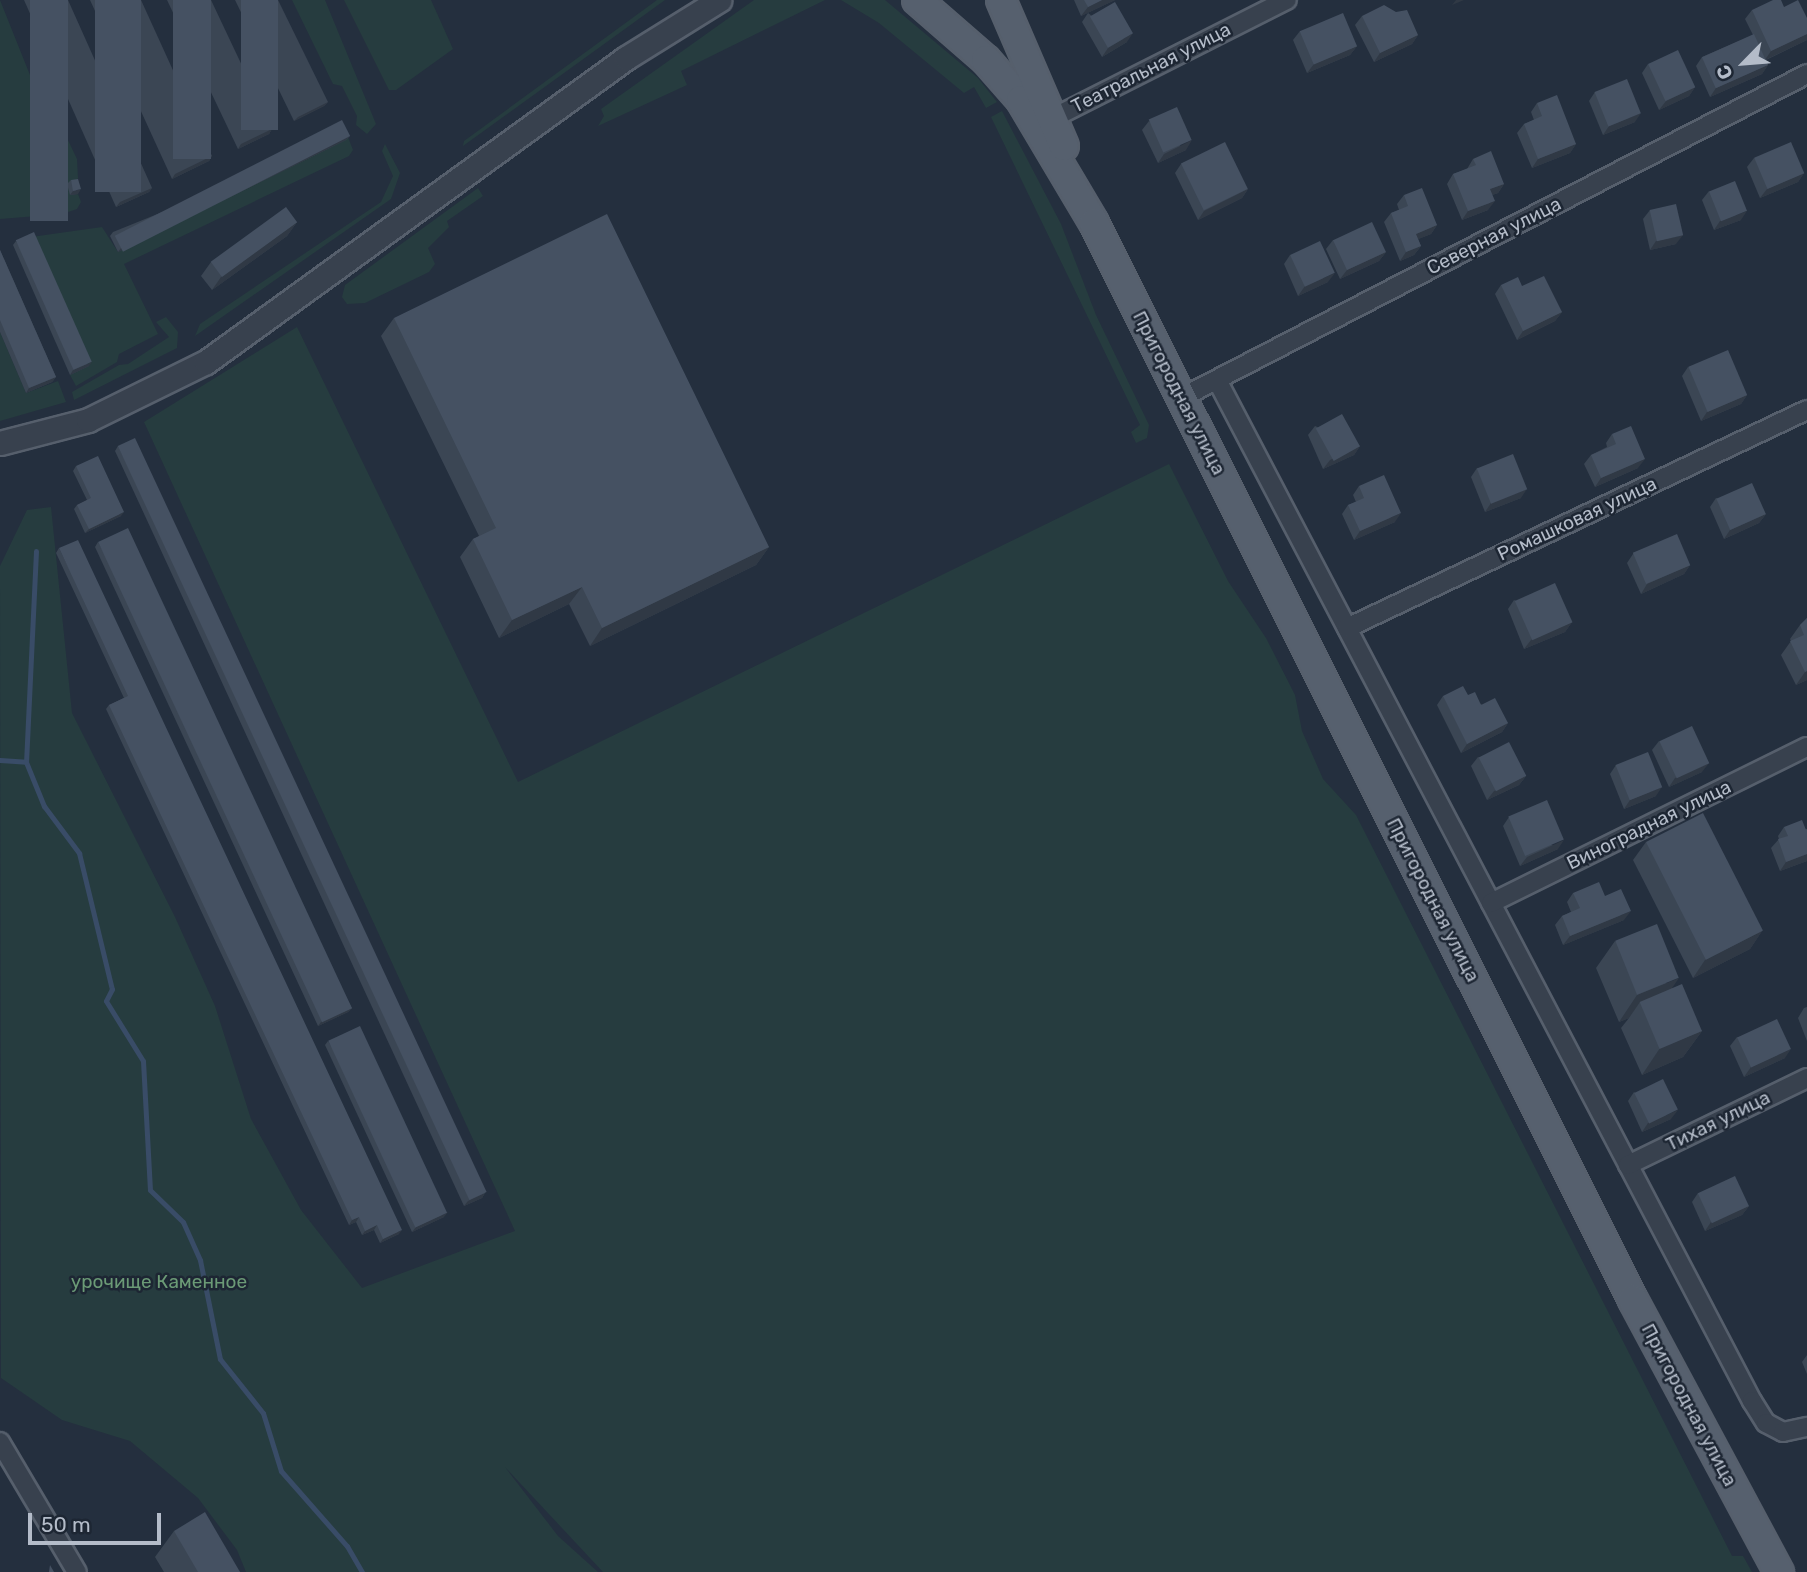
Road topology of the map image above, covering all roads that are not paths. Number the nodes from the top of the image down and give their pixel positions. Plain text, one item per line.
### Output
1 (691, 0) edge
2 (719, 0) edge
3 (917, 0) edge
4 (1001, 0) edge
5 (1287, 0) edge
6 (626, 58) junction
7 (1807, 74) edge
8 (1053, 118) junction
9 (1094, 223) junction
10 (1217, 380) junction
11 (1181, 398) junction
12 (1807, 410) edge
13 (0, 443) edge
14 (1347, 628) junction
15 (1807, 747) edge
16 (1491, 903) junction
17 (1807, 1078) edge
18 (1628, 1165) junction
19 (1807, 1427) edge
20 (0, 1442) edge
21 (77, 1572) edge
22 (1779, 1572) edge

1 - 6 street
2 - 6 street
3 - 9 main road, Пригородная улица
4 - 8 main road, Пригородная улица
5 - 8 street, Театральная улица
6 - 13 street
7 - 10 street, Северная улица
8 - 9 main road, Пригородная улица
9 - 11 main road, Пригородная улица
10 - 11 street, Северная улица
10 - 14 street, Пригородная улица
11 - 22 main road, Пригородная улица
12 - 14 street, Ромашковая улица
14 - 16 street, Пригородная улица
15 - 16 street, Виноградная улица
16 - 18 street, Пригородная улица
17 - 18 street, Тихая улица
18 - 19 street, Пригородная улица
20 - 21 street

